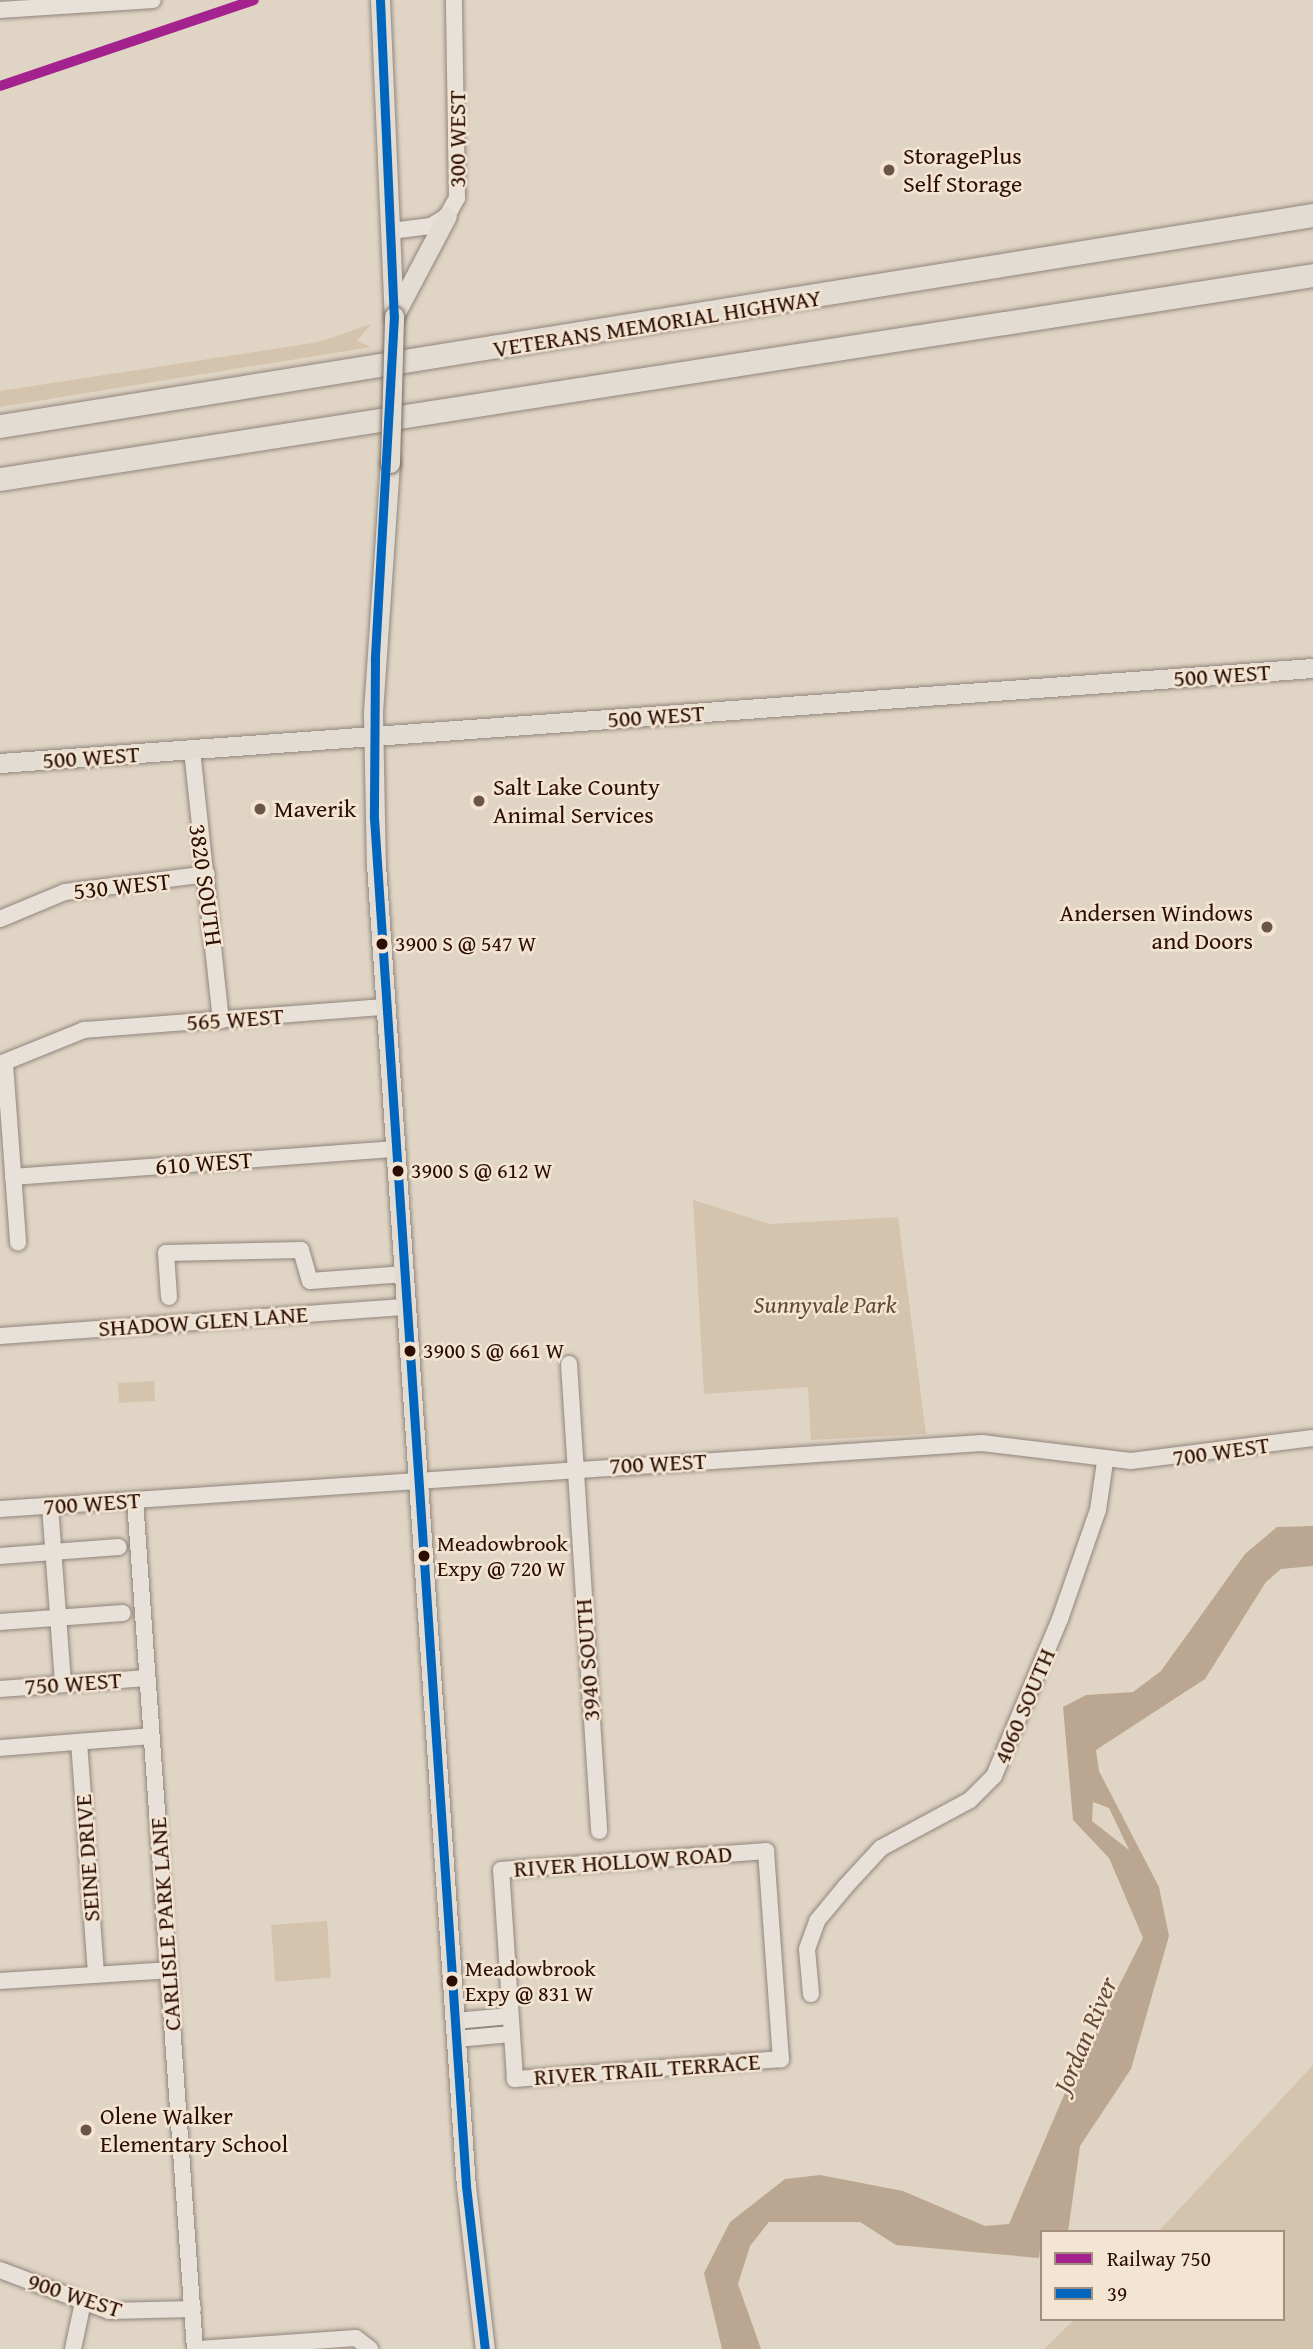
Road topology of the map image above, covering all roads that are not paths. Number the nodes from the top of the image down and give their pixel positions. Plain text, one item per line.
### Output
1 (153, 0) edge
2 (380, 0) edge
3 (454, 0) edge
4 (0, 10) edge
5 (1313, 215) edge
6 (447, 216) junction
7 (391, 231) junction
8 (1313, 275) edge
9 (394, 316) junction
10 (0, 426) edge
11 (0, 479) edge
12 (1313, 668) edge
13 (373, 739) junction
14 (192, 750) junction
15 (0, 764) edge
16 (207, 874) junction
17 (0, 919) edge
18 (386, 1007) junction
19 (221, 1020) junction
20 (2, 1064) edge
21 (396, 1149) junction
22 (13, 1177) junction
23 (18, 1243) dead end
24 (405, 1274) junction
25 (169, 1297) dead end
26 (407, 1307) junction
27 (0, 1336) edge
28 (569, 1364) dead end
29 (1313, 1437) edge
30 (1105, 1462) junction
31 (572, 1468) junction
32 (418, 1479) junction
33 (135, 1500) junction
34 (50, 1506) junction
35 (0, 1509) edge
36 (118, 1547) dead end
37 (54, 1552) junction
38 (0, 1556) edge
39 (124, 1613) dead end
40 (59, 1618) junction
41 (0, 1622) edge
42 (147, 1678) junction
43 (63, 1684) junction
44 (0, 1689) edge
45 (151, 1736) junction
46 (79, 1742) junction
47 (0, 1748) edge
48 (599, 1831) dead end
49 (766, 1851) joint
50 (168, 1970) junction
51 (96, 1975) junction
52 (0, 1981) edge
53 (811, 1994) dead end
54 (510, 2016) junction
55 (455, 2030) junction
56 (511, 2034) junction
57 (515, 2079) joint
58 (0, 2270) edge
59 (83, 2302) junction
60 (193, 2309) junction
61 (74, 2349) edge
62 (197, 2349) edge
63 (370, 2349) edge
64 (485, 2349) edge

1 - 4 street
2 - 7 main road
3 - 6 street, 300 WEST
5 - 10 highway, VETERANS MEMORIAL HIGHWAY
6 - 7 street, 300 WEST
6 - 9 main road
7 - 9 main road
8 - 11 highway
9 - 13 main road, bridge
12 - 13 main road, 500 WEST
13 - 14 main road, 500 WEST
13 - 18 main road
14 - 15 main road, 500 WEST
14 - 16 street, 3820 SOUTH
16 - 17 street, 530 WEST
16 - 19 street, 3820 SOUTH
18 - 19 street, 565 WEST
18 - 21 main road
19 - 20 street, 565 WEST
20 - 22 street
21 - 22 street, 610 WEST
21 - 24 main road
22 - 23 street
24 - 25 street
24 - 26 main road
26 - 27 street, SHADOW GLEN LANE
26 - 32 main road
28 - 31 street, 3940 SOUTH
29 - 30 street, 700 WEST
30 - 31 street, 700 WEST
30 - 53 street, 4060 SOUTH
31 - 32 street, 700 WEST
31 - 48 street, 3940 SOUTH
32 - 33 street, 700 WEST
32 - 55 main road
33 - 34 street, 700 WEST
33 - 42 street, CARLISLE PARK LANE
34 - 35 street, 700 WEST
34 - 37 street
36 - 37 street
37 - 38 street
37 - 40 street
39 - 40 street
40 - 41 street
40 - 43 street
42 - 43 street, 750 WEST
42 - 45 street, CARLISLE PARK LANE
43 - 44 street, 750 WEST
45 - 46 street
45 - 50 street, CARLISLE PARK LANE
46 - 47 street
46 - 51 street, SEINE DRIVE
49 - 54 street, RIVER HOLLOW ROAD
49 - 57 street, RIVER TRAIL TERRACE
50 - 51 street
50 - 60 street, CARLISLE PARK LANE
51 - 52 street
54 - 55 street
54 - 56 street, RIVER HOLLOW ROAD
55 - 56 street
55 - 64 main road
56 - 57 street, RIVER HOLLOW ROAD
58 - 59 street, 900 WEST
59 - 60 street, 900 WEST
59 - 61 street
60 - 62 street, CARLISLE PARK LANE
62 - 63 street

